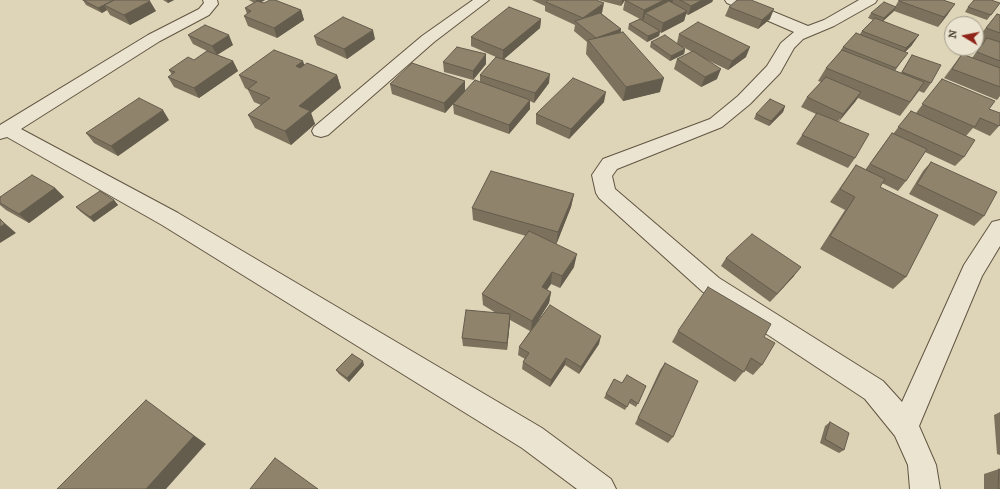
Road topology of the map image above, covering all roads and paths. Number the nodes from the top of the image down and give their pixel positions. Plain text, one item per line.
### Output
1 (210, 0) edge
2 (482, 0) edge
3 (732, 0) edge
4 (870, 0) edge
5 (808, 32) junction
6 (4, 131) edge
7 (321, 132) dead end
8 (1000, 228) edge
9 (906, 426) junction
10 (601, 489) edge
11 (925, 489) edge

1 - 6 street
2 - 7 street
3 - 5 street
4 - 5 street
5 - 9 street
6 - 10 street
8 - 9 street
9 - 11 street

